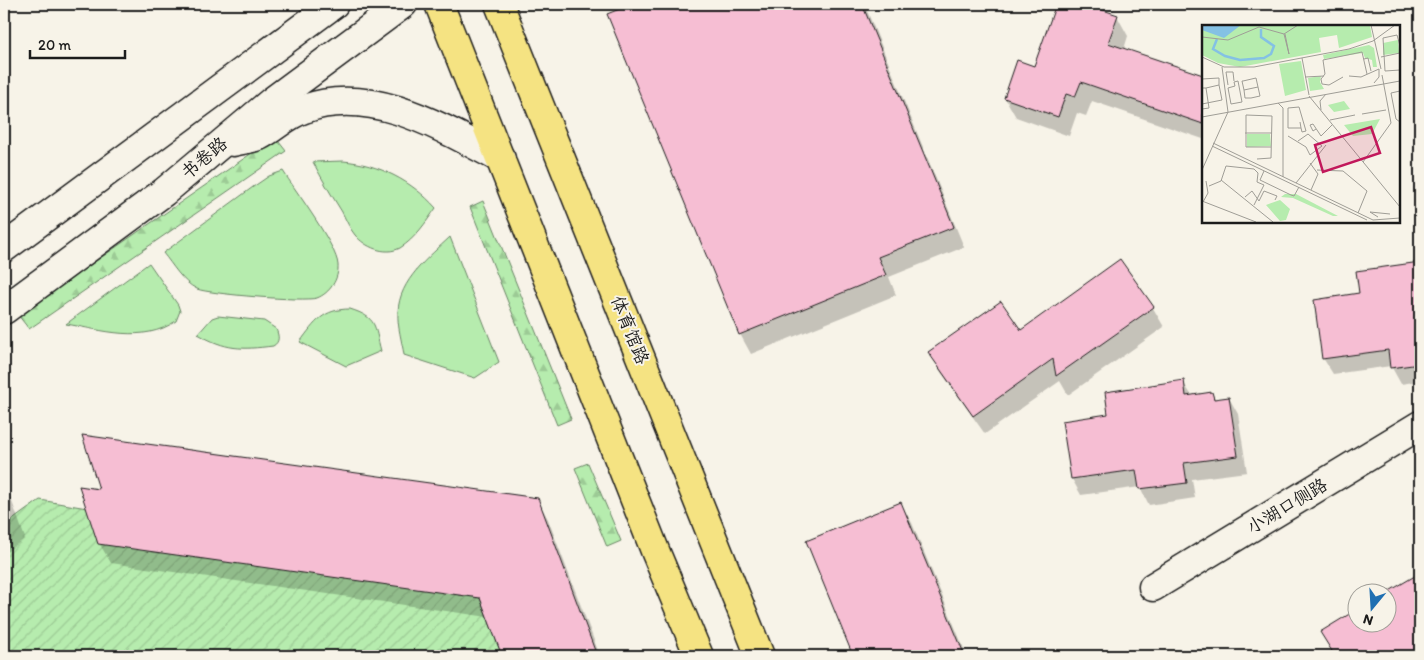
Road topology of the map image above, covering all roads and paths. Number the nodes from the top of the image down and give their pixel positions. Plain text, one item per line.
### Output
1 (334, 4) edge
2 (403, 4) edge
3 (439, 4) edge
4 (499, 4) edge
5 (219, 145) junction
6 (500, 159) junction
7 (4, 248) edge
8 (4, 310) edge
9 (1420, 425) edge
10 (1153, 586) dead end
11 (699, 656) edge
12 (760, 656) edge

1 - 7 street
2 - 5 street, 书卷路
3 - 6 main road
4 - 12 main road, 体育馆路
5 - 6 street
5 - 8 street, 书卷路
6 - 11 main road
9 - 10 street, 小湖口侧路

